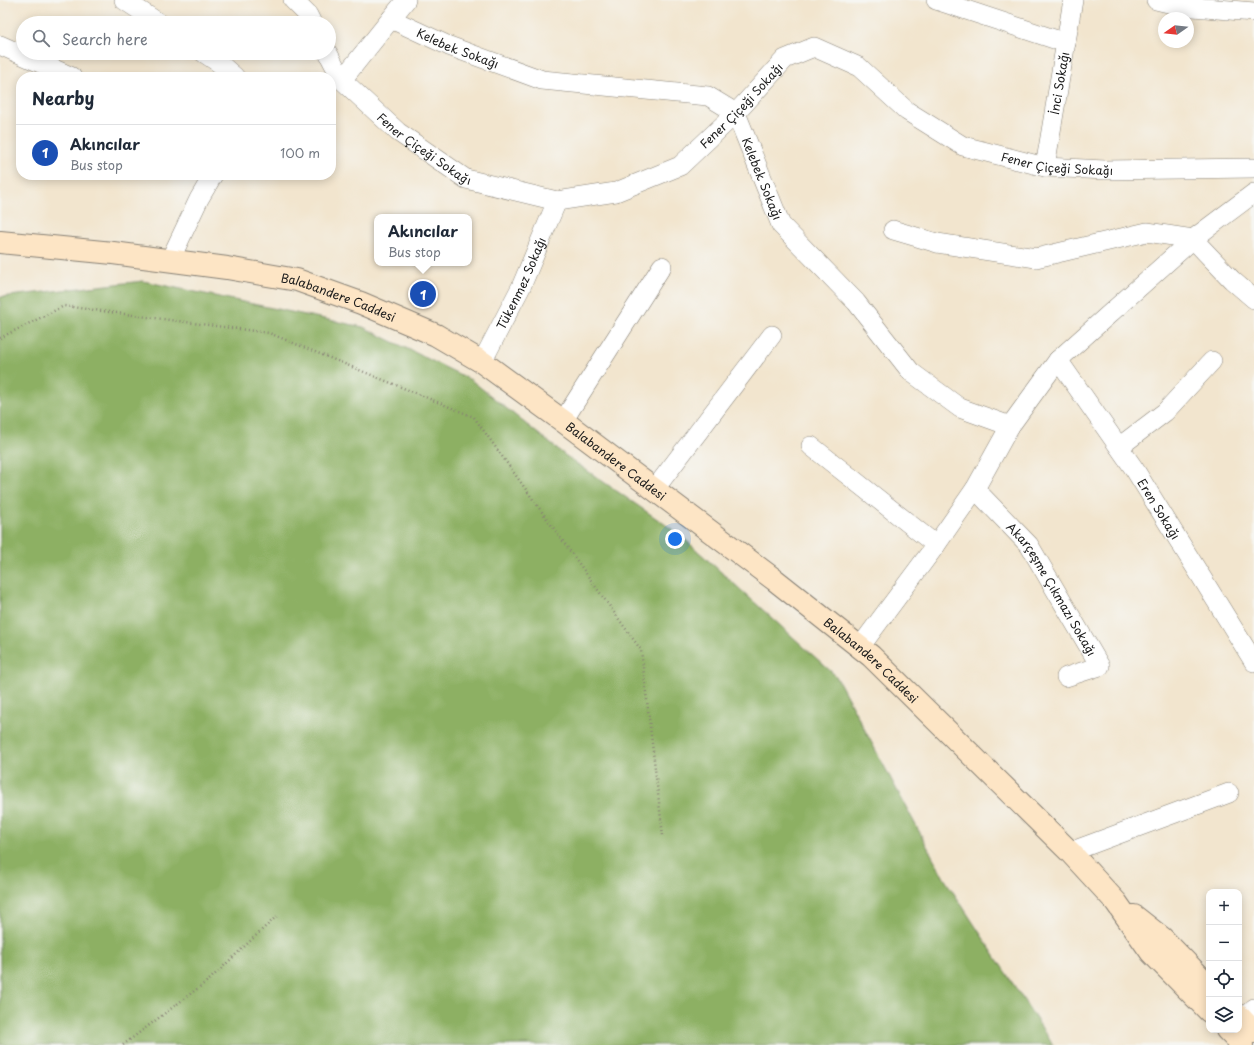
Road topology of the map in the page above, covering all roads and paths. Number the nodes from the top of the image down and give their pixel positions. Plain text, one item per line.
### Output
1 (124, 0) edge
2 (293, 0) edge
3 (406, 0) edge
4 (936, 0) edge
5 (1073, 0) edge
6 (1156, 0) edge
7 (1254, 12) edge
8 (148, 16) edge
9 (308, 16) edge
10 (391, 19) junction
11 (1066, 43) junction
12 (0, 45) edge
13 (16, 52) edge
14 (34, 60) edge
15 (214, 60) edge
16 (332, 60) edge
17 (61, 72) edge
18 (229, 72) edge
19 (342, 80) junction
20 (736, 113) junction
21 (1045, 166) junction
22 (1254, 168) edge
23 (210, 180) edge
24 (1254, 194) edge
25 (557, 202) junction
26 (893, 230) dead end
27 (1194, 239) junction
28 (0, 242) edge
29 (170, 260) junction
30 (662, 266) dead end
31 (1254, 299) edge
32 (772, 336) dead end
33 (0, 338) edge
34 (1058, 360) junction
35 (1212, 361) dead end
36 (482, 362) junction
37 (563, 421) junction
38 (1010, 426) junction
39 (811, 446) dead end
40 (1119, 447) junction
41 (975, 489) junction
42 (654, 490) junction
43 (936, 545) junction
44 (860, 647) junction
45 (1254, 662) edge
46 (1066, 677) dead end
47 (1229, 794) dead end
48 (663, 836) dead end
49 (1070, 852) junction
50 (1116, 902) junction
51 (279, 914) dead end
52 (1206, 983) edge
53 (1206, 1009) edge
54 (1243, 1021) edge
55 (123, 1045) edge
56 (1242, 1045) edge

1 - 8 street
2 - 9 street
3 - 10 street
4 - 11 street
5 - 11 street, İnci Sokağı
6 - 7 street
10 - 19 street
10 - 20 street, Kelebek Sokağı
11 - 21 street, İnci Sokağı
12 - 13 street
14 - 17 street
15 - 18 street
16 - 19 street, Fener Çiçeği Sokağı
19 - 25 street, Fener Çiçeği Sokağı
20 - 21 street, Fener Çiçeği Sokağı
20 - 25 street, Fener Çiçeği Sokağı
20 - 38 street, Kelebek Sokağı
21 - 22 street, Fener Çiçeği Sokağı
23 - 29 street
24 - 27 street
25 - 36 street, Tükenmez Sokağı
26 - 27 street
27 - 31 street
27 - 34 street
28 - 29 main road, Balabandere Caddesi
29 - 36 main road, Balabandere Caddesi
30 - 37 street
32 - 42 street
33 - 48 path
34 - 38 street
34 - 40 street, Eren Sokağı
35 - 40 street
36 - 37 main road, Balabandere Caddesi
37 - 42 main road, Balabandere Caddesi
38 - 41 street
39 - 43 street
40 - 45 street, Eren Sokağı
41 - 43 street
41 - 46 street, Akarçeşme Çıkmazı Sokağı
42 - 44 main road, Balabandere Caddesi
43 - 44 street
44 - 49 main road, Balabandere Caddesi
47 - 49 street
49 - 50 main road, Balabandere Caddesi
50 - 52 main road
50 - 53 main road
51 - 55 path
54 - 56 main road

